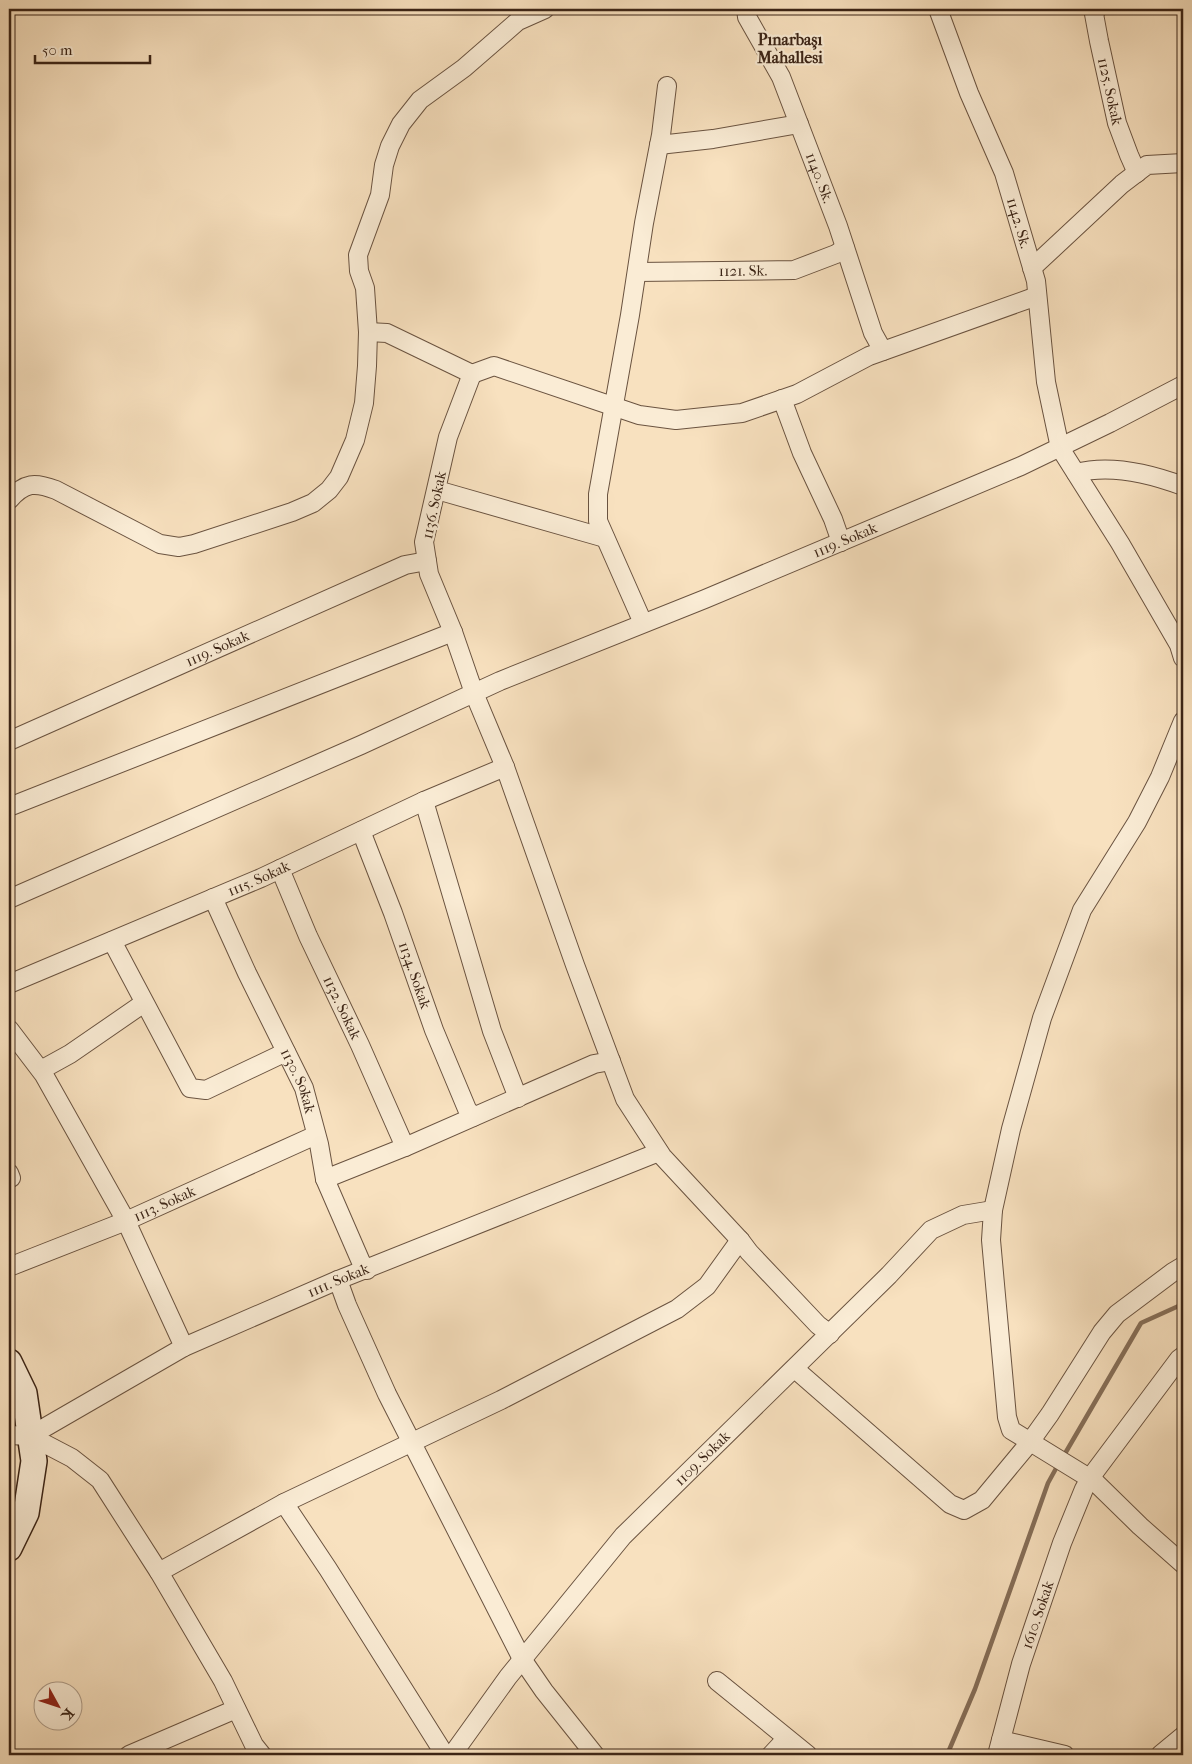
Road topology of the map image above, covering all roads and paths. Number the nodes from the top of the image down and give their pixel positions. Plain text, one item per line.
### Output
1 (545, 9) edge
2 (746, 9) edge
3 (938, 9) edge
4 (1096, 9) edge
5 (667, 86) dead end
6 (799, 124) junction
7 (659, 145) junction
8 (1183, 164) edge
9 (1137, 172) junction
10 (845, 248) junction
11 (1032, 268) junction
12 (637, 272) junction
13 (1037, 296) junction
14 (368, 332) junction
15 (883, 351) junction
16 (472, 374) junction
17 (1183, 385) edge
18 (782, 399) junction
19 (614, 407) junction
20 (1060, 448) junction
21 (1076, 472) junction
22 (1183, 486) edge
23 (437, 490) junction
24 (9, 500) edge
25 (605, 538) junction
26 (841, 542) junction
27 (427, 561) junction
28 (644, 623) junction
29 (454, 632) junction
30 (1183, 658) edge
31 (474, 693) junction
32 (1183, 722) edge
33 (9, 740) edge
34 (505, 767) junction
35 (424, 801) junction
36 (9, 807) edge
37 (361, 831) junction
38 (280, 869) junction
39 (213, 898) junction
40 (9, 899) edge
41 (112, 942) junction
42 (9, 984) edge
43 (144, 1004) junction
44 (9, 1029) edge
45 (286, 1052) junction
46 (611, 1061) junction
47 (41, 1070) junction
48 (518, 1098) junction
49 (473, 1117) junction
50 (316, 1135) junction
51 (405, 1147) junction
52 (660, 1152) junction
53 (325, 1179) junction
54 (993, 1210) junction
55 (126, 1221) junction
56 (740, 1240) junction
57 (1183, 1266) edge
58 (9, 1267) edge
59 (367, 1270) junction
60 (338, 1280) junction
61 (830, 1334) junction
62 (184, 1347) junction
63 (1183, 1356) edge
64 (9, 1362) edge
65 (794, 1369) junction
66 (20, 1436) edge
67 (412, 1441) junction
68 (1033, 1444) junction
69 (1087, 1477) junction
70 (284, 1503) junction
71 (9, 1548) edge
72 (1183, 1564) edge
73 (158, 1572) junction
74 (522, 1659) junction
75 (716, 1681) dead end
76 (236, 1709) junction
77 (1183, 1736) edge
78 (786, 1739) junction
79 (999, 1748) edge
80 (129, 1755) edge
81 (262, 1755) edge
82 (445, 1755) edge
83 (452, 1755) edge
84 (594, 1755) edge
85 (771, 1755) edge
86 (808, 1755) edge
87 (1066, 1755) edge
88 (1160, 1755) edge

1 - 14 street
2 - 6 street, 1140. Sk.
3 - 11 street, 1142. Sk.
4 - 9 street, 1125. Sokak
5 - 7 street
6 - 7 street
6 - 10 street, 1140. Sk.
7 - 12 street
8 - 9 street
9 - 11 street
10 - 12 street, 1121. Sk.
10 - 15 street, 1140. Sk.
11 - 13 street, 1142. Sk.
12 - 19 street
13 - 15 street
13 - 20 street, 1142. Sk.
14 - 16 street
14 - 24 street
15 - 18 street
16 - 19 street
16 - 23 street, 1136. Sokak
17 - 20 street, 1119. Sokak
18 - 19 street
18 - 26 street
19 - 25 street
20 - 21 street
20 - 26 street, 1119. Sokak
21 - 22 street
21 - 30 street
23 - 25 street
23 - 27 street, 1136. Sokak
25 - 28 street
26 - 28 street, 1119. Sokak
27 - 29 street, 1136. Sokak
27 - 33 street, 1119. Sokak
28 - 31 street, 1119. Sokak
29 - 31 street, 1136. Sokak
29 - 36 street
31 - 34 street, 1136. Sokak
31 - 40 street, 1119. Sokak
32 - 54 street
34 - 35 street, 1115. Sokak
34 - 46 street, 1136. Sokak
35 - 37 street, 1115. Sokak
35 - 48 street
37 - 38 street, 1115. Sokak
37 - 49 street, 1134. Sokak
38 - 39 street, 1115. Sokak
38 - 51 street, 1132. Sokak
39 - 41 street, 1115. Sokak
39 - 45 street, 1130. Sokak
41 - 42 street, 1115. Sokak
41 - 43 street
43 - 45 street
43 - 47 street
44 - 47 street
45 - 50 street, 1130. Sokak
46 - 48 street
46 - 52 street, 1136. Sokak
47 - 55 street
48 - 49 street
49 - 51 street
50 - 53 street, 1130. Sokak
50 - 55 street, 1113. Sokak
51 - 53 street
52 - 56 street, 1136. Sokak
52 - 59 street, 1111. Sokak
53 - 59 street, 1130. Sokak
54 - 61 street, 1109. Sokak
54 - 68 street
55 - 58 street, 1113. Sokak
55 - 62 street
56 - 61 street, 1136. Sokak
56 - 67 street
57 - 68 street
59 - 60 street, 1111. Sokak
60 - 62 street, 1111. Sokak
60 - 67 street
61 - 65 street, 1109. Sokak
62 - 66 street, 1111. Sokak
63 - 69 street, 1610. Sokak
64 - 66 street
65 - 68 street
65 - 74 street, 1109. Sokak
66 - 71 street
66 - 73 street
67 - 70 street
67 - 74 street
68 - 69 street
69 - 72 street
69 - 79 street, 1610. Sokak
70 - 73 street
70 - 82 street
73 - 76 street
74 - 83 street, 1109. Sokak
74 - 84 street
75 - 78 street
76 - 80 street
76 - 81 street
77 - 88 street
78 - 85 street
78 - 86 street
79 - 87 street

